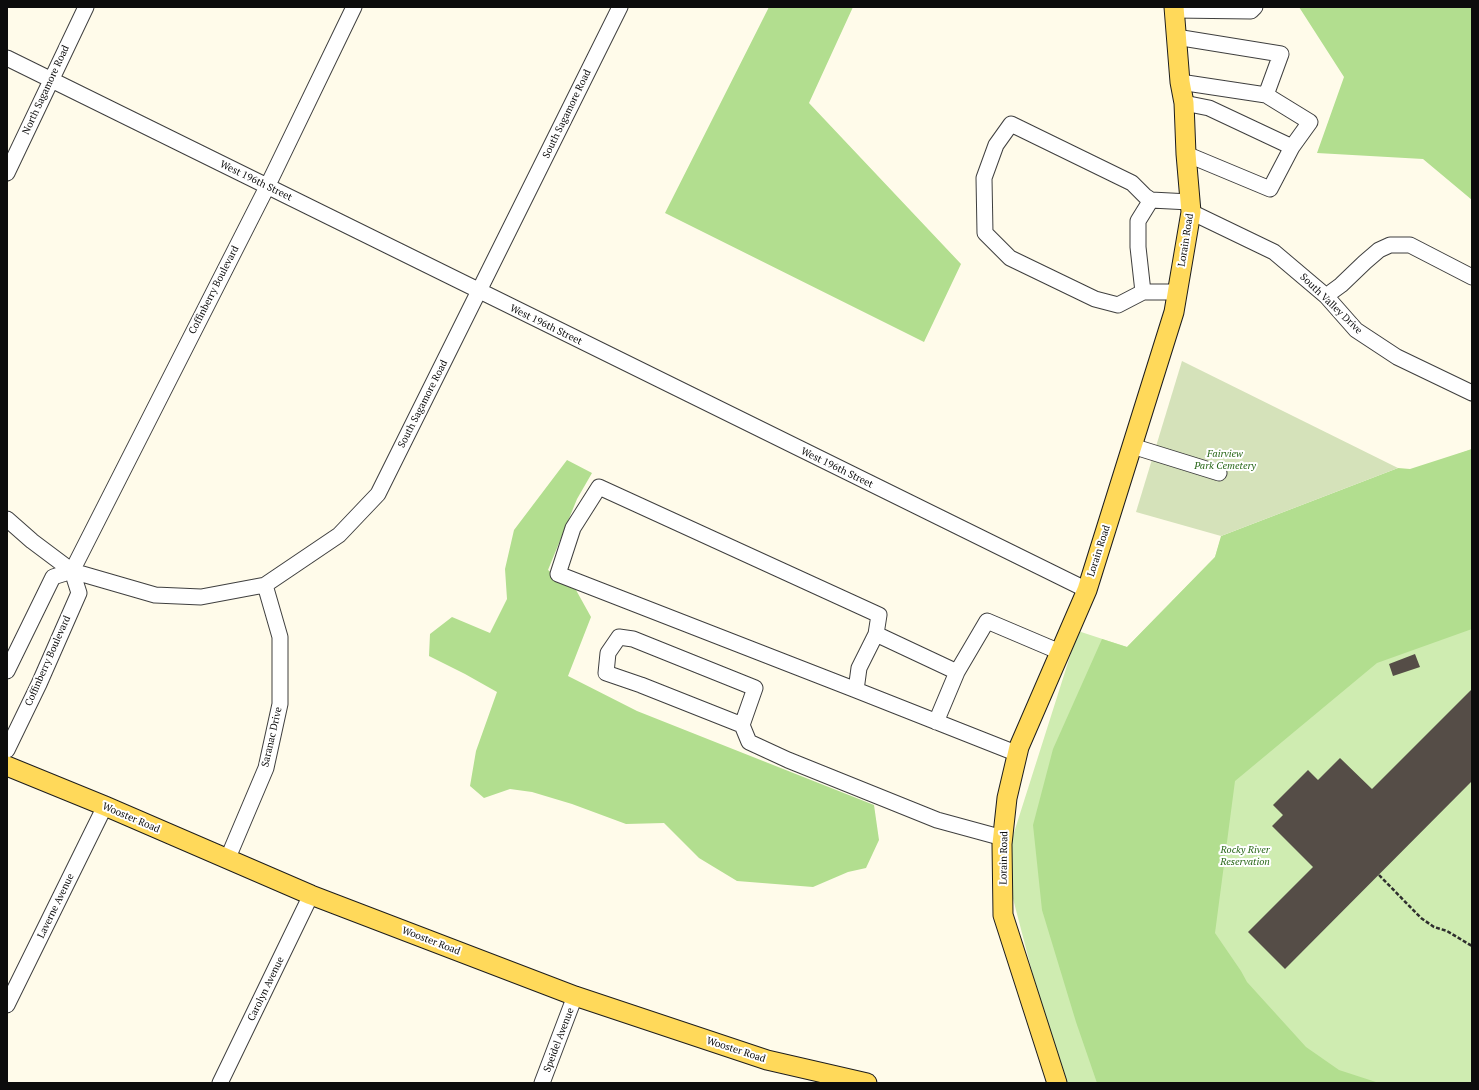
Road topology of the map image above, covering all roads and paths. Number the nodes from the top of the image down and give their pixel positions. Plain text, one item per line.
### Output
1 (86, 7) edge
2 (354, 7) edge
3 (620, 7) edge
4 (1255, 7) edge
5 (1174, 8) edge
6 (1176, 37) junction
7 (7, 58) edge
8 (51, 80) junction
9 (1180, 82) junction
10 (1266, 95) junction
11 (1184, 103) junction
12 (1292, 147) junction
13 (1186, 154) junction
14 (7, 174) edge
15 (266, 186) junction
16 (1151, 200) junction
17 (1191, 207) junction
18 (1472, 277) edge
19 (479, 292) junction
20 (1143, 292) junction
21 (1178, 292) junction
22 (1326, 296) junction
23 (1472, 393) edge
24 (1132, 446) junction
25 (1219, 473) dead end
26 (7, 519) edge
27 (72, 571) junction
28 (265, 585) junction
29 (1087, 590) junction
30 (876, 634) junction
31 (1060, 652) junction
32 (7, 672) edge
33 (957, 672) junction
34 (856, 690) junction
35 (936, 722) junction
36 (742, 725) junction
37 (7, 750) edge
38 (1018, 754) junction
39 (7, 766) edge
40 (105, 806) junction
41 (1003, 838) junction
42 (227, 860) junction
43 (1379, 875) dead end
44 (311, 895) junction
45 (1472, 946) edge
46 (575, 996) junction
47 (7, 1005) edge
48 (220, 1083) edge
49 (542, 1083) edge
50 (867, 1083) edge
51 (1057, 1083) edge

1 - 8 street, North Sagamore Road
2 - 15 street, Coffinberry Boulevard
3 - 19 street, South Sagamore Road
4 - 5 street
5 - 6 main road, Lorain Road
6 - 9 main road, Lorain Road
6 - 10 street
7 - 8 street, West 196th Street
8 - 14 street, North Sagamore Road
8 - 15 street, West 196th Street
9 - 10 street
9 - 11 main road, Lorain Road
10 - 12 street
11 - 12 street
11 - 13 main road, Lorain Road
12 - 13 street
13 - 17 main road, Lorain Road
15 - 19 street, West 196th Street
15 - 27 street, Coffinberry Boulevard
16 - 17 street
16 - 20 street
16 - 20 street
17 - 21 main road, Lorain Road
17 - 22 street, South Valley Drive
18 - 22 street
19 - 28 street, South Sagamore Road
19 - 29 street, West 196th Street
20 - 21 street
21 - 24 main road, Lorain Road
22 - 23 street, South Valley Drive
24 - 25 street
24 - 29 main road, Lorain Road
26 - 27 street
27 - 28 street, South Sagamore Road
27 - 32 street
27 - 37 street, Coffinberry Boulevard
28 - 42 street, Saranac Drive
29 - 31 main road, Lorain Road
30 - 33 street
30 - 34 street
30 - 34 street
31 - 33 street
31 - 38 main road, Lorain Road
33 - 35 street
34 - 35 street
35 - 38 street
36 - 36 street
36 - 41 street
38 - 41 main road, Lorain Road
39 - 40 main road, Wooster Road
40 - 42 main road, Wooster Road
40 - 47 street, Laverne Avenue
41 - 51 main road, Lorain Road
42 - 44 main road, Wooster Road
43 - 45 path
44 - 46 main road, Wooster Road
44 - 48 street, Carolyn Avenue
46 - 49 street, Speidel Avenue
46 - 50 main road, Wooster Road

